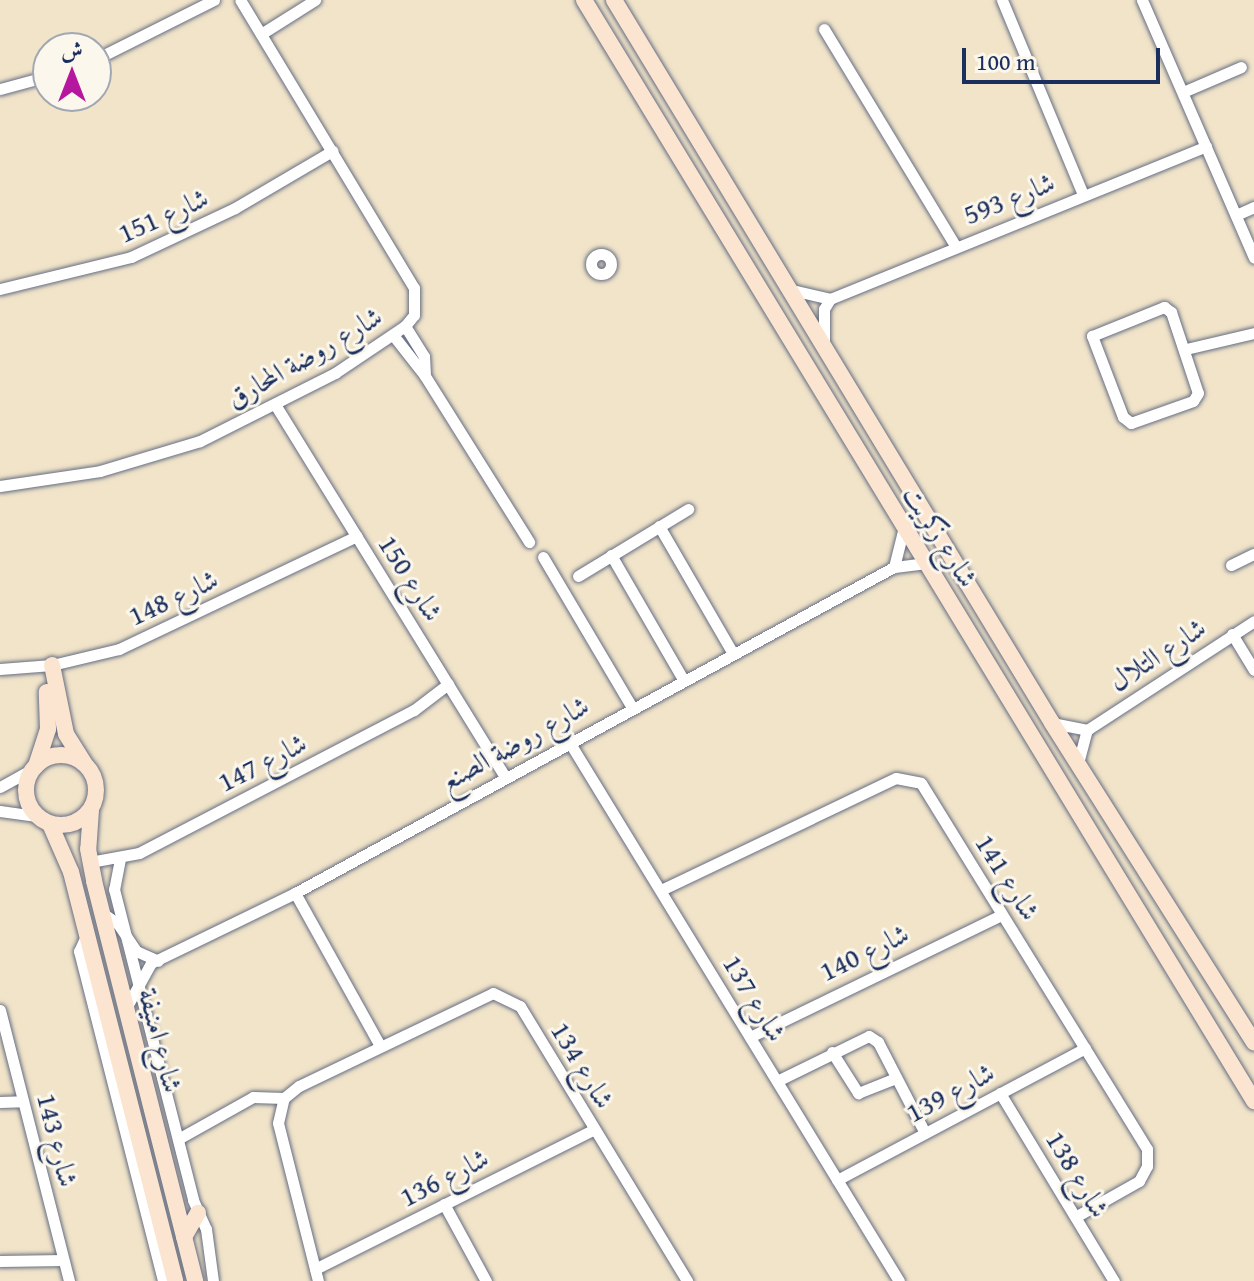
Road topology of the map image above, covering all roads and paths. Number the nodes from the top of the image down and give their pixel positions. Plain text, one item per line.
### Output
1 (214, 0) edge
2 (240, 0) edge
3 (315, 0) edge
4 (584, 0) edge
5 (614, 0) edge
6 (1002, 0) edge
7 (1142, 0) edge
8 (824, 29) dead end
9 (261, 34) junction
10 (112, 51) edge
11 (1241, 67) dead end
12 (32, 80) edge
13 (0, 89) edge
14 (1183, 92) junction
15 (1206, 146) junction
16 (332, 151) junction
17 (1083, 195) junction
18 (1254, 207) edge
19 (1236, 215) junction
20 (955, 245) junction
21 (1254, 258) edge
22 (0, 289) edge
23 (792, 290) junction
24 (830, 299) junction
25 (405, 326) junction
26 (1254, 333) edge
27 (393, 335) junction
28 (824, 342) junction
29 (1186, 349) junction
30 (425, 376) junction
31 (276, 406) junction
32 (0, 486) edge
33 (688, 509) dead end
34 (659, 526) junction
35 (904, 527) junction
36 (357, 536) junction
37 (529, 542) dead end
38 (1254, 554) edge
39 (611, 555) junction
40 (543, 557) dead end
41 (927, 563) junction
42 (1231, 565) dead end
43 (894, 567) junction
44 (578, 576) dead end
45 (1254, 621) edge
46 (1232, 634) junction
47 (732, 652) junction
48 (48, 666) junction
49 (0, 669) edge
50 (1254, 670) edge
51 (683, 679) junction
52 (448, 684) junction
53 (631, 706) junction
54 (1052, 723) junction
55 (1087, 730) junction
56 (568, 740) junction
57 (1078, 763) junction
58 (85, 764) junction
59 (34, 768) junction
60 (504, 775) junction
61 (0, 787) edge
62 (91, 810) junction
63 (0, 811) edge
64 (44, 820) junction
65 (120, 859) junction
66 (90, 862) junction
67 (661, 890) junction
68 (295, 893) junction
69 (101, 912) junction
70 (1001, 915) junction
71 (124, 932) junction
72 (87, 934) junction
73 (158, 961) junction
74 (138, 981) junction
75 (126, 1008) junction
76 (0, 1010) edge
77 (750, 1037) junction
78 (1254, 1043) edge
79 (380, 1046) junction
80 (1085, 1048) junction
81 (832, 1052) junction
82 (896, 1078) junction
83 (777, 1081) junction
84 (1000, 1093) junction
85 (284, 1098) junction
86 (23, 1101) junction
87 (1254, 1101) edge
88 (0, 1102) edge
89 (594, 1129) junction
90 (925, 1133) junction
91 (178, 1139) junction
92 (837, 1180) junction
93 (444, 1204) junction
94 (198, 1213) junction
95 (1075, 1217) junction
96 (184, 1237) junction
97 (63, 1260) junction
98 (0, 1261) edge
99 (316, 1275) edge
100 (69, 1281) edge
101 (163, 1281) edge
102 (175, 1281) edge
103 (195, 1281) edge
104 (213, 1281) edge
105 (486, 1281) edge
106 (687, 1281) edge
107 (899, 1281) edge
108 (1114, 1281) edge

1 - 10 street
2 - 9 street, شارع روضة المحارق
3 - 9 street
4 - 35 street, شارع زكريت
5 - 23 street, شارع زكريت
6 - 17 street
7 - 14 street
8 - 20 street
9 - 16 street, شارع روضة المحارق
11 - 14 street
12 - 13 street
14 - 15 street
15 - 17 street, شارع 593
15 - 19 street
16 - 22 street, شارع 151
16 - 25 street, شارع روضة المحارق
17 - 20 street, شارع 593
18 - 19 street
19 - 21 street
20 - 24 street, شارع 593
23 - 24 street
23 - 28 street, شارع زكريت
24 - 28 street
25 - 27 street, شارع روضة المحارق
25 - 30 street
26 - 29 street
27 - 30 street
27 - 31 street, شارع روضة المحارق
28 - 54 street, شارع زكريت
29 - 29 street
30 - 37 street
31 - 32 street, شارع روضة المحارق
31 - 36 street, شارع 150
33 - 34 street
34 - 39 street
34 - 47 street
35 - 41 street, شارع زكريت
35 - 43 street
36 - 48 street, شارع 148
36 - 52 street, شارع 150
38 - 42 street
39 - 44 street
39 - 51 street
40 - 53 street
41 - 43 street, شارع روضة الصنع
41 - 87 street, شارع زكريت
43 - 47 street, شارع روضة الصنع
45 - 46 street, شارع التلال
46 - 50 street
46 - 55 street, شارع التلال
47 - 51 street, شارع روضة الصنع
48 - 49 street, شارع 148
48 - 58 street
48 - 59 street
51 - 53 street, شارع روضة الصنع
52 - 60 street, شارع 150
52 - 65 street, شارع 147
53 - 56 street, شارع روضة الصنع
54 - 55 street
54 - 57 street, شارع زكريت
55 - 57 street
56 - 60 street, شارع روضة الصنع
56 - 67 street, شارع 137
57 - 78 street, شارع زكريت
58 - 59 street
58 - 62 street
59 - 61 street
59 - 64 street
60 - 68 street, شارع روضة الصنع
62 - 64 street
62 - 66 street, شارع امنيفة
63 - 64 street
64 - 72 street, شارع امنيفة
65 - 66 street, شارع 147
65 - 71 street
66 - 69 street, شارع امنيفة
67 - 70 street, شارع 141
67 - 77 street, شارع 137
68 - 73 street, شارع روضة الصنع
68 - 79 street
69 - 71 street
69 - 75 street, شارع امنيفة
70 - 77 street, شارع 140
70 - 80 street, شارع 141
71 - 73 street
71 - 74 street
72 - 101 street
72 - 102 street, شارع امنيفة
73 - 74 street, شارع روضة الصنع
74 - 75 street, شارع روضة الصنع
74 - 91 street
75 - 96 street, شارع امنيفة
76 - 86 street, شارع 143
77 - 83 street, شارع 137
79 - 85 street, شارع 134
79 - 89 street, شارع 134
80 - 84 street, شارع 139
80 - 95 street, شارع 141
81 - 82 street
81 - 82 street
81 - 83 street
82 - 90 street
83 - 92 street, شارع 137
84 - 90 street, شارع 139
84 - 95 street, شارع 138
85 - 91 street
85 - 99 street
86 - 88 street
86 - 97 street, شارع 143
89 - 93 street, شارع 136
89 - 106 street, شارع 134
90 - 92 street, شارع 139
91 - 94 street
92 - 107 street, شارع 137
93 - 99 street, شارع 136
93 - 105 street
94 - 96 street
94 - 104 street
95 - 108 street, شارع 138
96 - 103 street, شارع امنيفة
97 - 98 street
97 - 100 street, شارع 143

